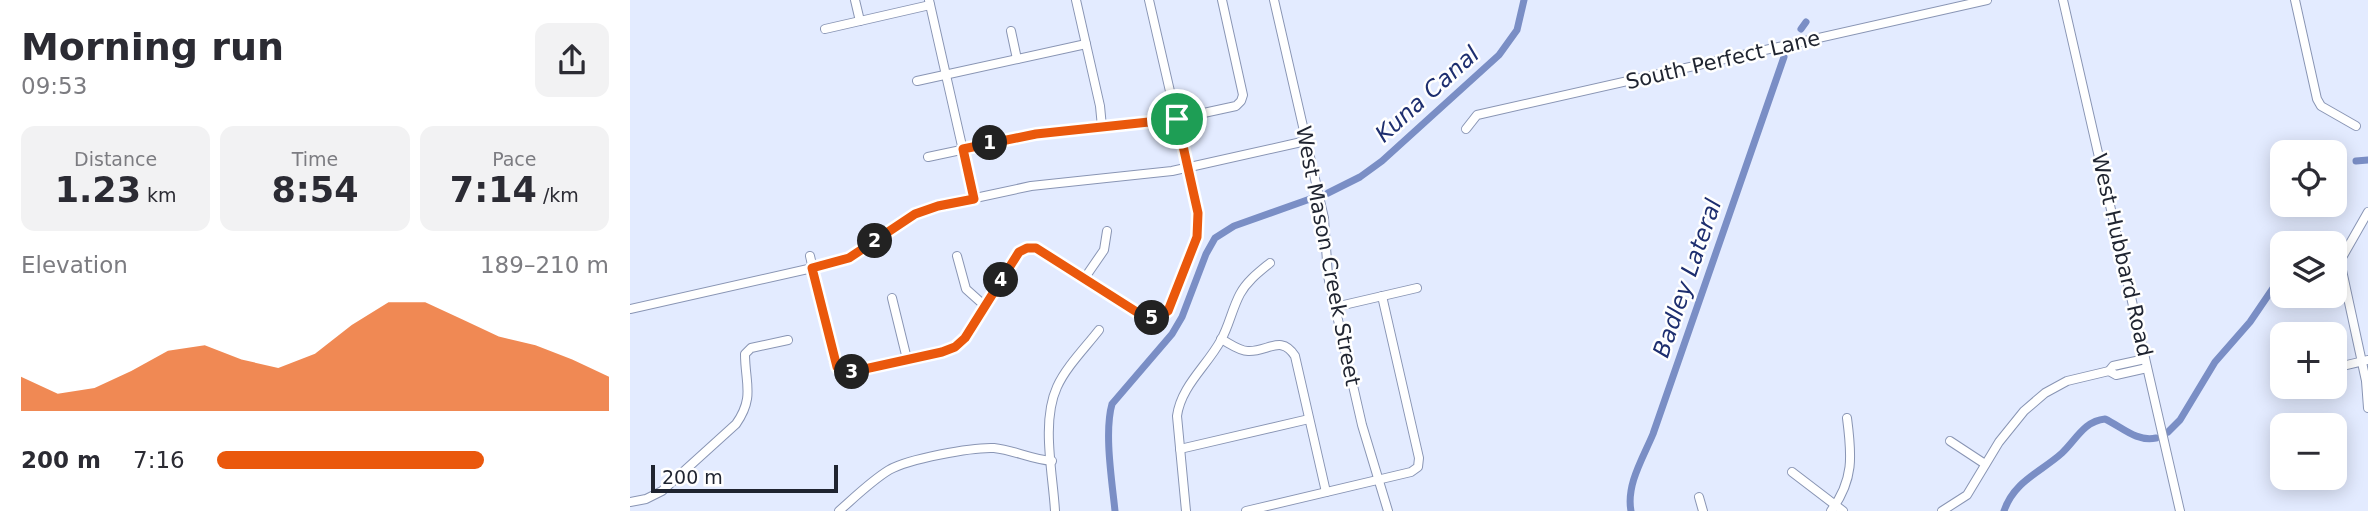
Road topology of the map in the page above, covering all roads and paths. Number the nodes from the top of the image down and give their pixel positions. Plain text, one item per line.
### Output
1 (855, 0) edge
2 (1076, 0) edge
3 (1149, 0) edge
4 (1222, 0) edge
5 (1274, 0) edge
6 (1987, 0) edge
7 (2063, 0) edge
8 (2295, 0) edge
9 (929, 2) edge
10 (860, 21) junction
11 (825, 29) dead end
12 (1011, 31) dead end
13 (1086, 44) junction
14 (1017, 59) junction
15 (946, 75) junction
16 (917, 81) dead end
17 (1177, 119) junction
18 (1102, 127) junction
19 (2356, 127) dead end
20 (1466, 129) dead end
21 (1306, 141) junction
22 (963, 149) junction
23 (928, 157) dead end
24 (1187, 167) junction
25 (974, 199) junction
26 (2368, 212) edge
27 (1107, 231) dead end
28 (810, 256) dead end
29 (957, 256) dead end
30 (1270, 262) dead end
31 (812, 268) junction
32 (1084, 279) junction
33 (1417, 288) dead end
34 (1382, 296) junction
35 (892, 298) dead end
36 (985, 306) junction
37 (1335, 307) junction
38 (630, 310) edge
39 (1099, 330) dead end
40 (1221, 339) junction
41 (788, 341) dead end
42 (907, 359) junction
43 (2365, 361) edge
44 (2146, 364) junction
45 (2347, 365) edge
46 (2368, 408) edge
47 (1309, 418) junction
48 (1847, 418) dead end
49 (1950, 440) dead end
50 (1180, 449) junction
51 (1052, 461) junction
52 (1985, 464) junction
53 (1792, 472) dead end
54 (1380, 479) junction
55 (1326, 492) junction
56 (1699, 497) dead end
57 (630, 502) edge
58 (1833, 508) edge
59 (839, 511) edge
60 (1055, 511) edge
61 (1186, 511) edge
62 (1246, 511) edge
63 (1388, 511) edge
64 (1703, 511) edge
65 (1843, 511) edge
66 (1942, 511) edge
67 (2179, 511) edge

1 - 10 street
2 - 13 street
3 - 17 street
4 - 17 street
5 - 21 street, West Mason Creek Street
6 - 20 street, South Perfect Lane
7 - 44 street, West Hubbard Road
8 - 19 street
9 - 10 street
9 - 15 street
10 - 11 street
12 - 14 street
13 - 14 street
13 - 18 street
14 - 15 street
15 - 16 street
15 - 22 street
17 - 18 street
17 - 24 street
18 - 22 street
21 - 24 street
21 - 37 street, West Mason Creek Street
22 - 23 street
22 - 25 street
24 - 25 street
24 - 32 street
25 - 31 street
26 - 43 street
27 - 32 street
28 - 31 street
29 - 36 street
30 - 40 street
31 - 38 street
31 - 42 street
32 - 36 street
33 - 34 street
34 - 37 street
34 - 54 street
35 - 42 street
36 - 42 street
37 - 54 street, West Mason Creek Street
39 - 51 street
40 - 47 street
40 - 50 street
41 - 57 street
43 - 45 street
43 - 46 street
44 - 52 street
44 - 67 street, West Hubbard Road
47 - 50 street
47 - 55 street
48 - 58 street
49 - 52 street
50 - 61 street
51 - 59 street
51 - 60 street
52 - 66 street
53 - 58 street
54 - 55 street
54 - 63 street, West Mason Creek Street
55 - 62 street
56 - 64 street
58 - 65 street

